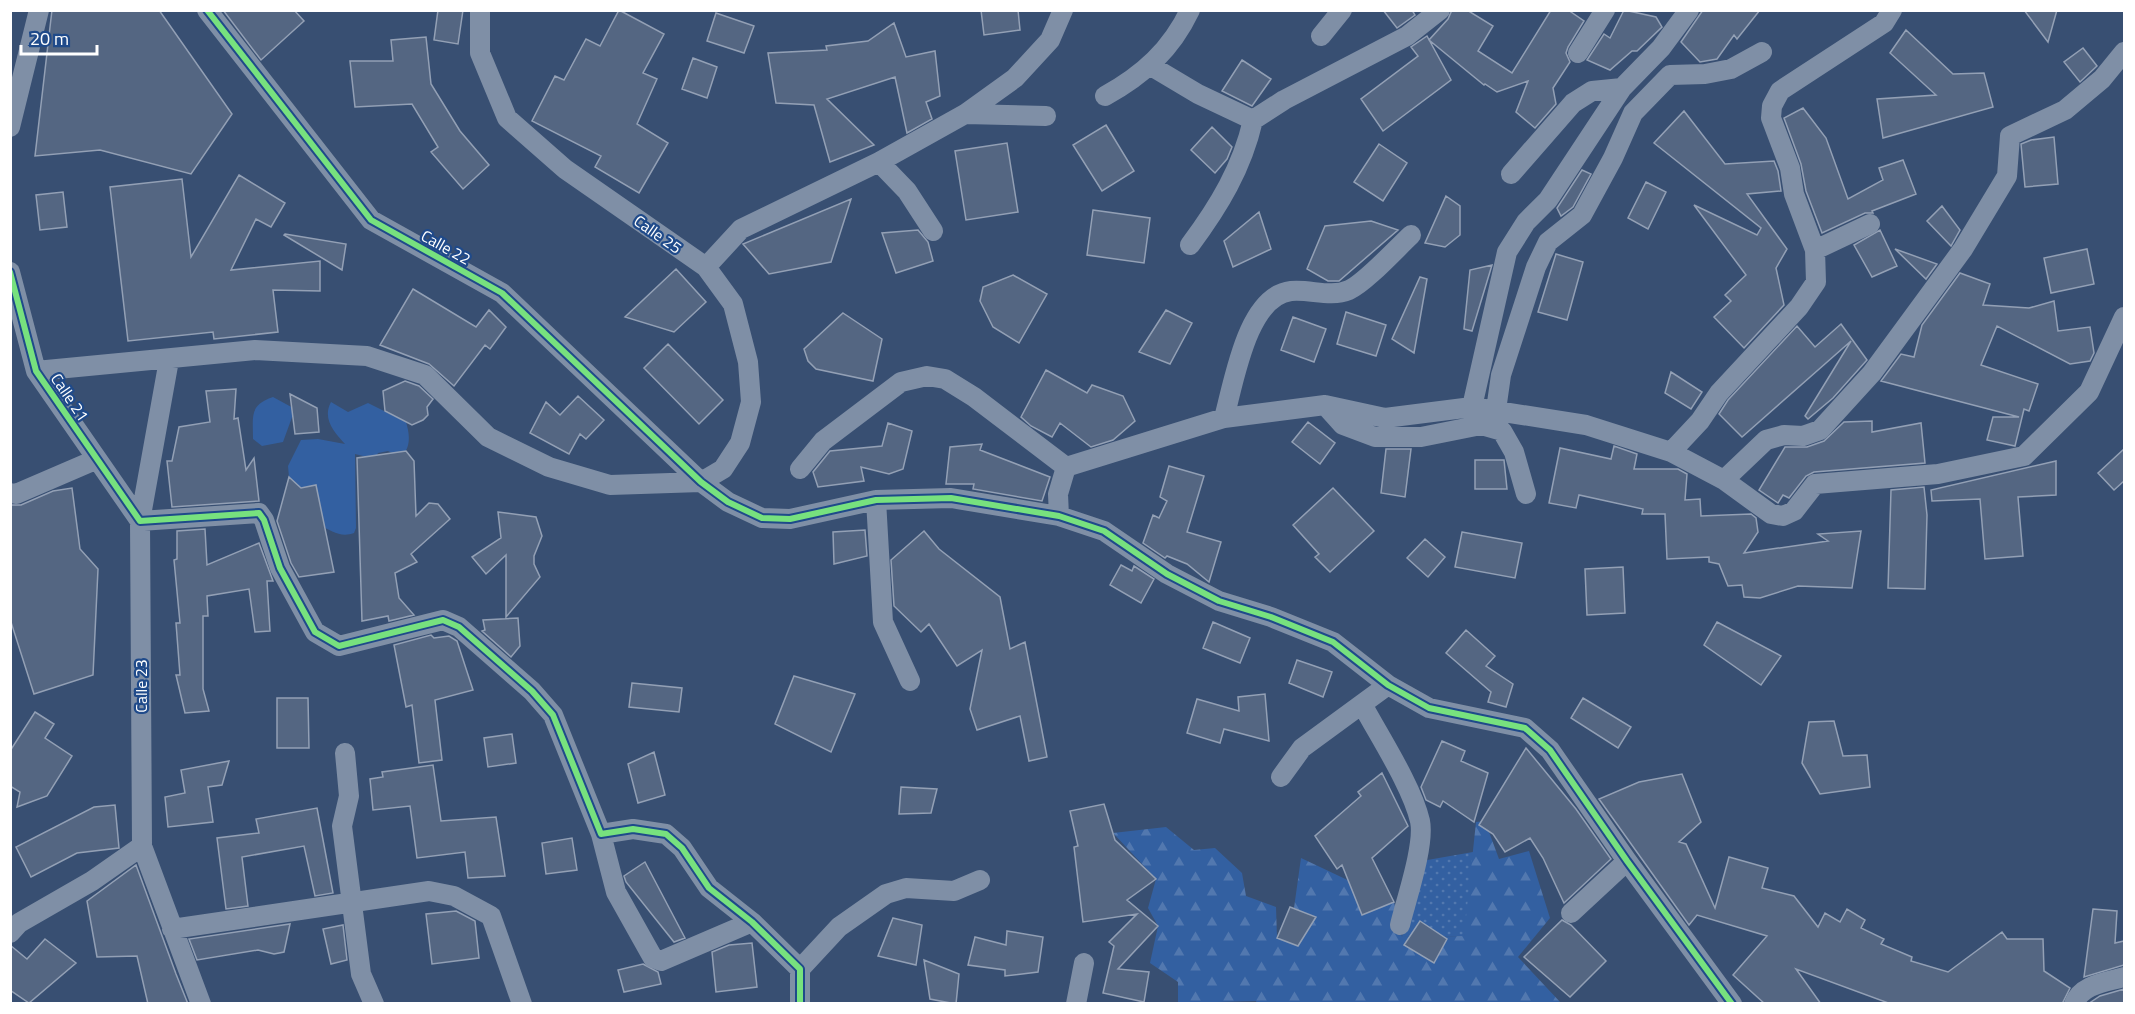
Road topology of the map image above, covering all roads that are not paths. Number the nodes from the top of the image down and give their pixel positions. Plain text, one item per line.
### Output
1 (39, 10) edge
2 (207, 10) edge
3 (480, 10) edge
4 (1063, 10) edge
5 (1190, 10) edge
6 (1341, 10) edge
7 (1440, 10) edge
8 (1605, 10) edge
9 (1689, 10) edge
10 (1892, 10) edge
11 (1321, 36) dead end
12 (1762, 52) dead end
13 (2124, 52) edge
14 (1578, 53) dead end
15 (1151, 66) junction
16 (1622, 88) junction
17 (1105, 96) dead end
18 (965, 114) junction
19 (1046, 116) dead end
20 (1253, 120) junction
21 (10, 127) edge
22 (879, 162) junction
23 (1511, 174) dead end
24 (1870, 224) dead end
25 (933, 231) dead end
26 (1411, 235) dead end
27 (1190, 245) dead end
28 (1815, 250) junction
29 (706, 267) junction
30 (10, 272) edge
31 (2124, 317) edge
32 (169, 360) junction
33 (36, 371) junction
34 (1325, 405) junction
35 (1472, 407) junction
36 (1496, 410) junction
37 (1224, 418) junction
38 (1671, 452) junction
39 (95, 460) junction
40 (1066, 467) junction
41 (800, 470) dead end
42 (1724, 480) junction
43 (701, 482) junction
44 (10, 494) edge
45 (1526, 494) dead end
46 (876, 500) junction
47 (1059, 516) junction
48 (140, 521) junction
49 (910, 681) dead end
50 (1388, 685) junction
51 (1362, 704) junction
52 (345, 753) dead end
53 (1281, 777) dead end
54 (601, 834) junction
55 (142, 846) junction
56 (1627, 861) junction
57 (980, 880) dead end
58 (351, 902) junction
59 (1571, 913) dead end
60 (752, 922) junction
61 (13, 924) edge
62 (1400, 925) dead end
63 (172, 929) junction
64 (1084, 963) dead end
65 (800, 969) junction
66 (2124, 977) edge
67 (201, 1004) edge
68 (374, 1004) edge
69 (522, 1004) edge
70 (800, 1004) edge
71 (1076, 1004) edge
72 (1732, 1004) edge
73 (2074, 1004) edge

1 - 21 street
2 - 43 street, Calle 22
3 - 29 street, Calle 25
4 - 18 street
5 - 15 street
6 - 11 street
7 - 20 street
8 - 14 street
9 - 16 street
10 - 28 street
12 - 36 street
13 - 42 street
15 - 17 street
15 - 20 street
16 - 23 street
16 - 35 street
18 - 19 street
18 - 22 street
20 - 27 street
22 - 25 street
22 - 29 street
24 - 28 street
26 - 37 street
28 - 38 street
29 - 43 street, Calle 25
30 - 33 street, Calle 21
31 - 42 street
32 - 33 street
32 - 43 street
32 - 48 street, Calle 23
33 - 39 street, Calle 21
34 - 35 street
34 - 37 street
34 - 45 street
35 - 36 street
36 - 38 street
37 - 40 street
38 - 42 street
39 - 44 street
39 - 48 street, Calle 21
40 - 41 street
40 - 47 street
43 - 46 street, Calle 22
46 - 47 street, Calle 22
46 - 49 street
47 - 50 street, Calle 22
48 - 54 street
48 - 55 street, Calle 23
50 - 51 street
50 - 56 street, Calle 22
51 - 53 street
51 - 62 street
52 - 58 street
54 - 60 street
54 - 60 street
55 - 61 street
55 - 63 street, Calle 23
56 - 59 street
56 - 72 street, Calle 22
57 - 65 street
58 - 63 street
58 - 68 street
58 - 69 street
60 - 65 street
63 - 67 street, Calle 23
64 - 71 street
65 - 70 street
66 - 73 street

